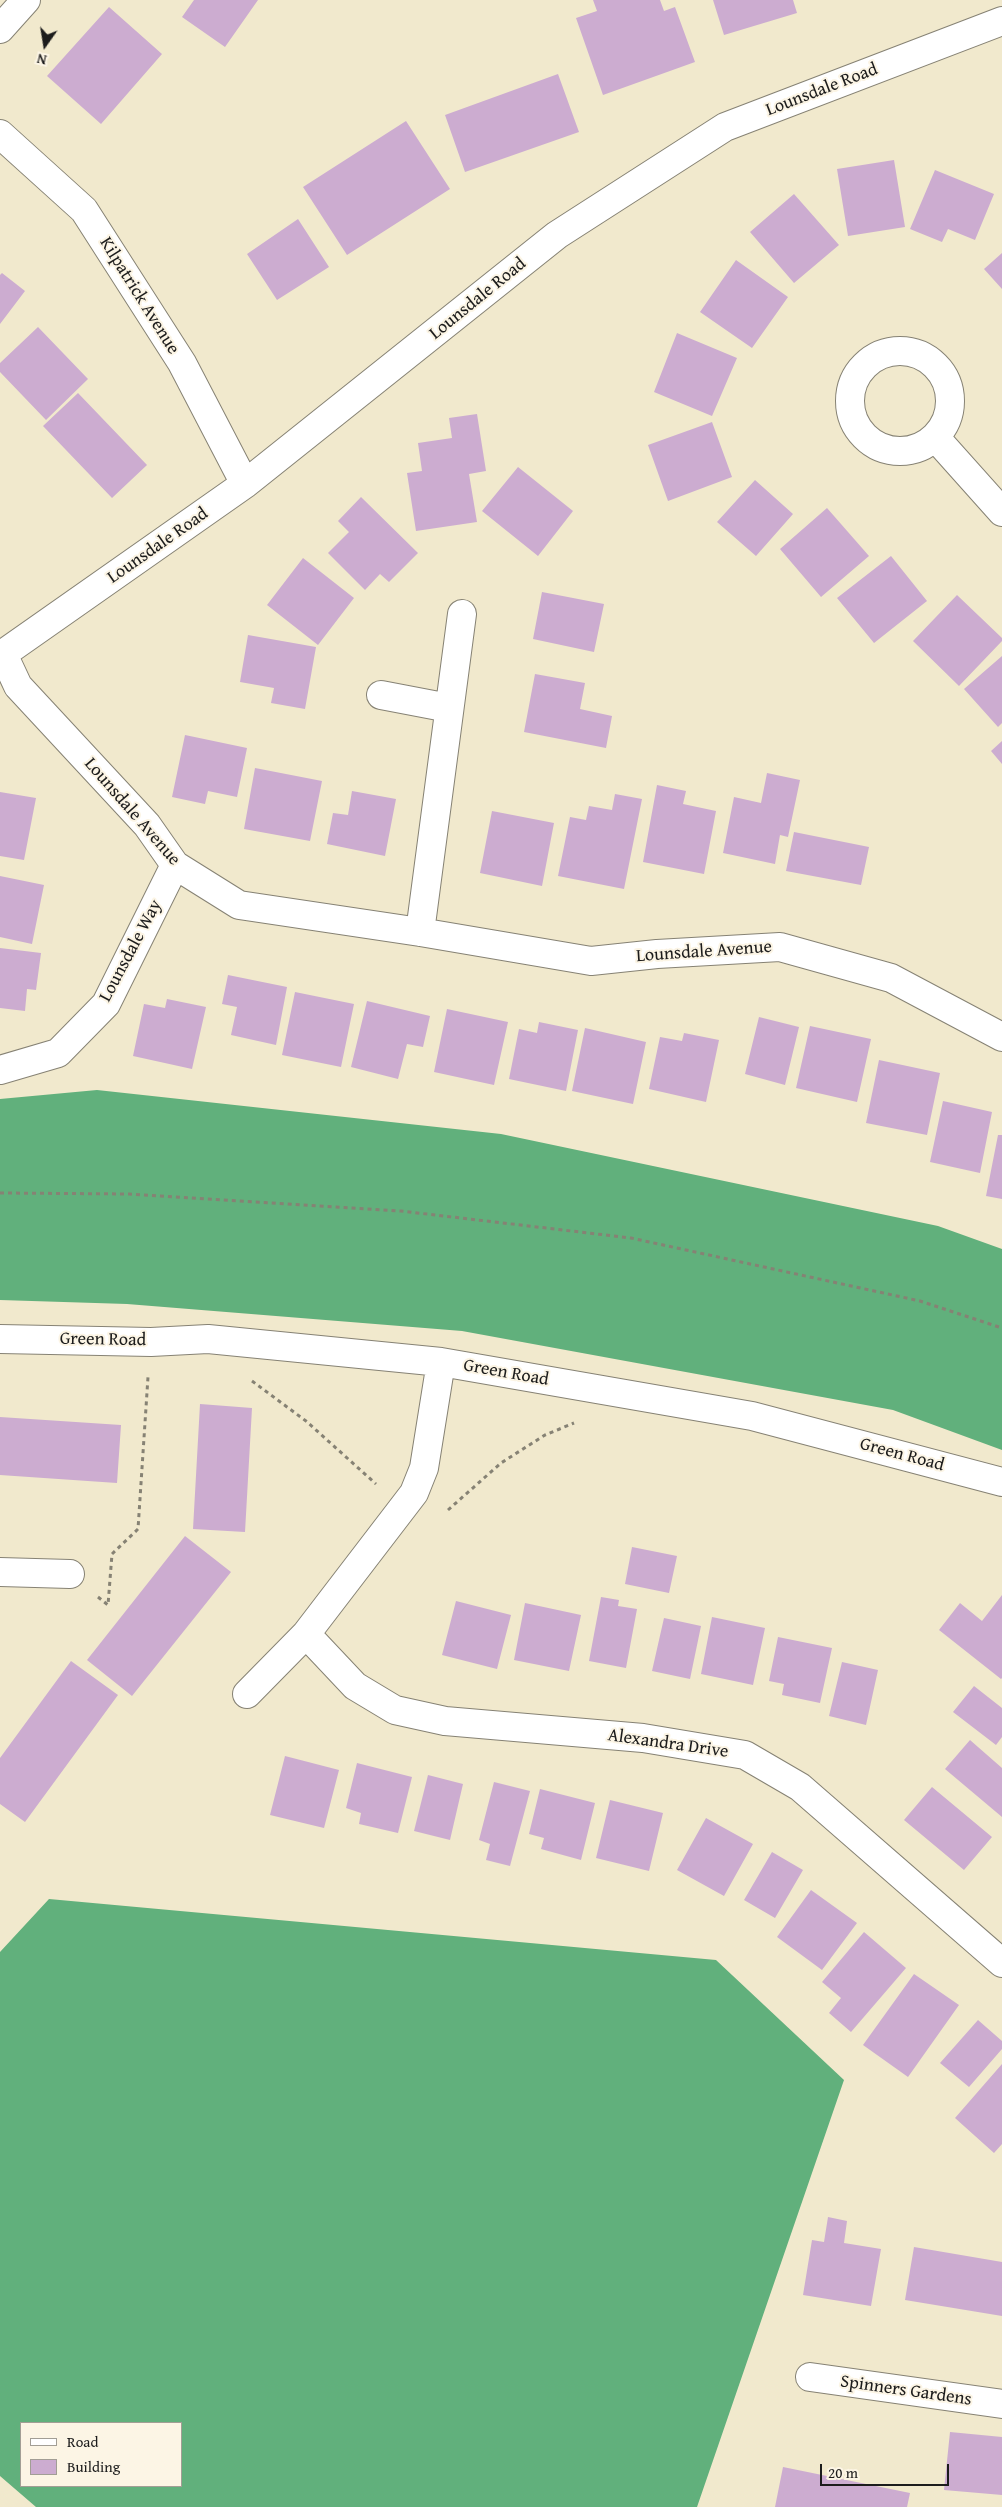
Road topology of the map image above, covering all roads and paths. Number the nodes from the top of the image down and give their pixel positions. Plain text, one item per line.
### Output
1 (26, 0) edge
2 (1002, 21) edge
3 (0, 29) edge
4 (0, 134) edge
5 (935, 437) dead end
6 (245, 484) junction
7 (1002, 512) edge
8 (462, 614) dead end
9 (2, 655) edge
10 (381, 695) dead end
11 (449, 708) junction
12 (175, 865) junction
13 (420, 932) junction
14 (1002, 1037) edge
15 (0, 1070) edge
16 (0, 1193) edge
17 (1002, 1328) edge
18 (0, 1339) edge
19 (150, 1342) junction
20 (441, 1362) junction
21 (1002, 1482) edge
22 (0, 1572) edge
23 (70, 1574) joint
24 (306, 1634) junction
25 (247, 1694) dead end
26 (998, 1951) edge
27 (810, 2378) dead end
28 (1002, 2404) edge

1 - 3 street
2 - 6 street, Lounsdale Road
4 - 6 street, Kilpatrick Avenue
5 - 7 street
6 - 9 street, Lounsdale Road
8 - 11 street
9 - 12 street, Lounsdale Avenue
10 - 11 street
11 - 13 street
12 - 13 street, Lounsdale Avenue
12 - 15 street, Lounsdale Way
13 - 14 street, Lounsdale Avenue
16 - 17 path
18 - 19 street, Green Road
19 - 20 street, Green Road
19 - 23 path
20 - 21 street, Green Road
20 - 24 street
22 - 23 street
24 - 25 street
24 - 26 street, Alexandra Drive
27 - 28 street, Spinners Gardens

